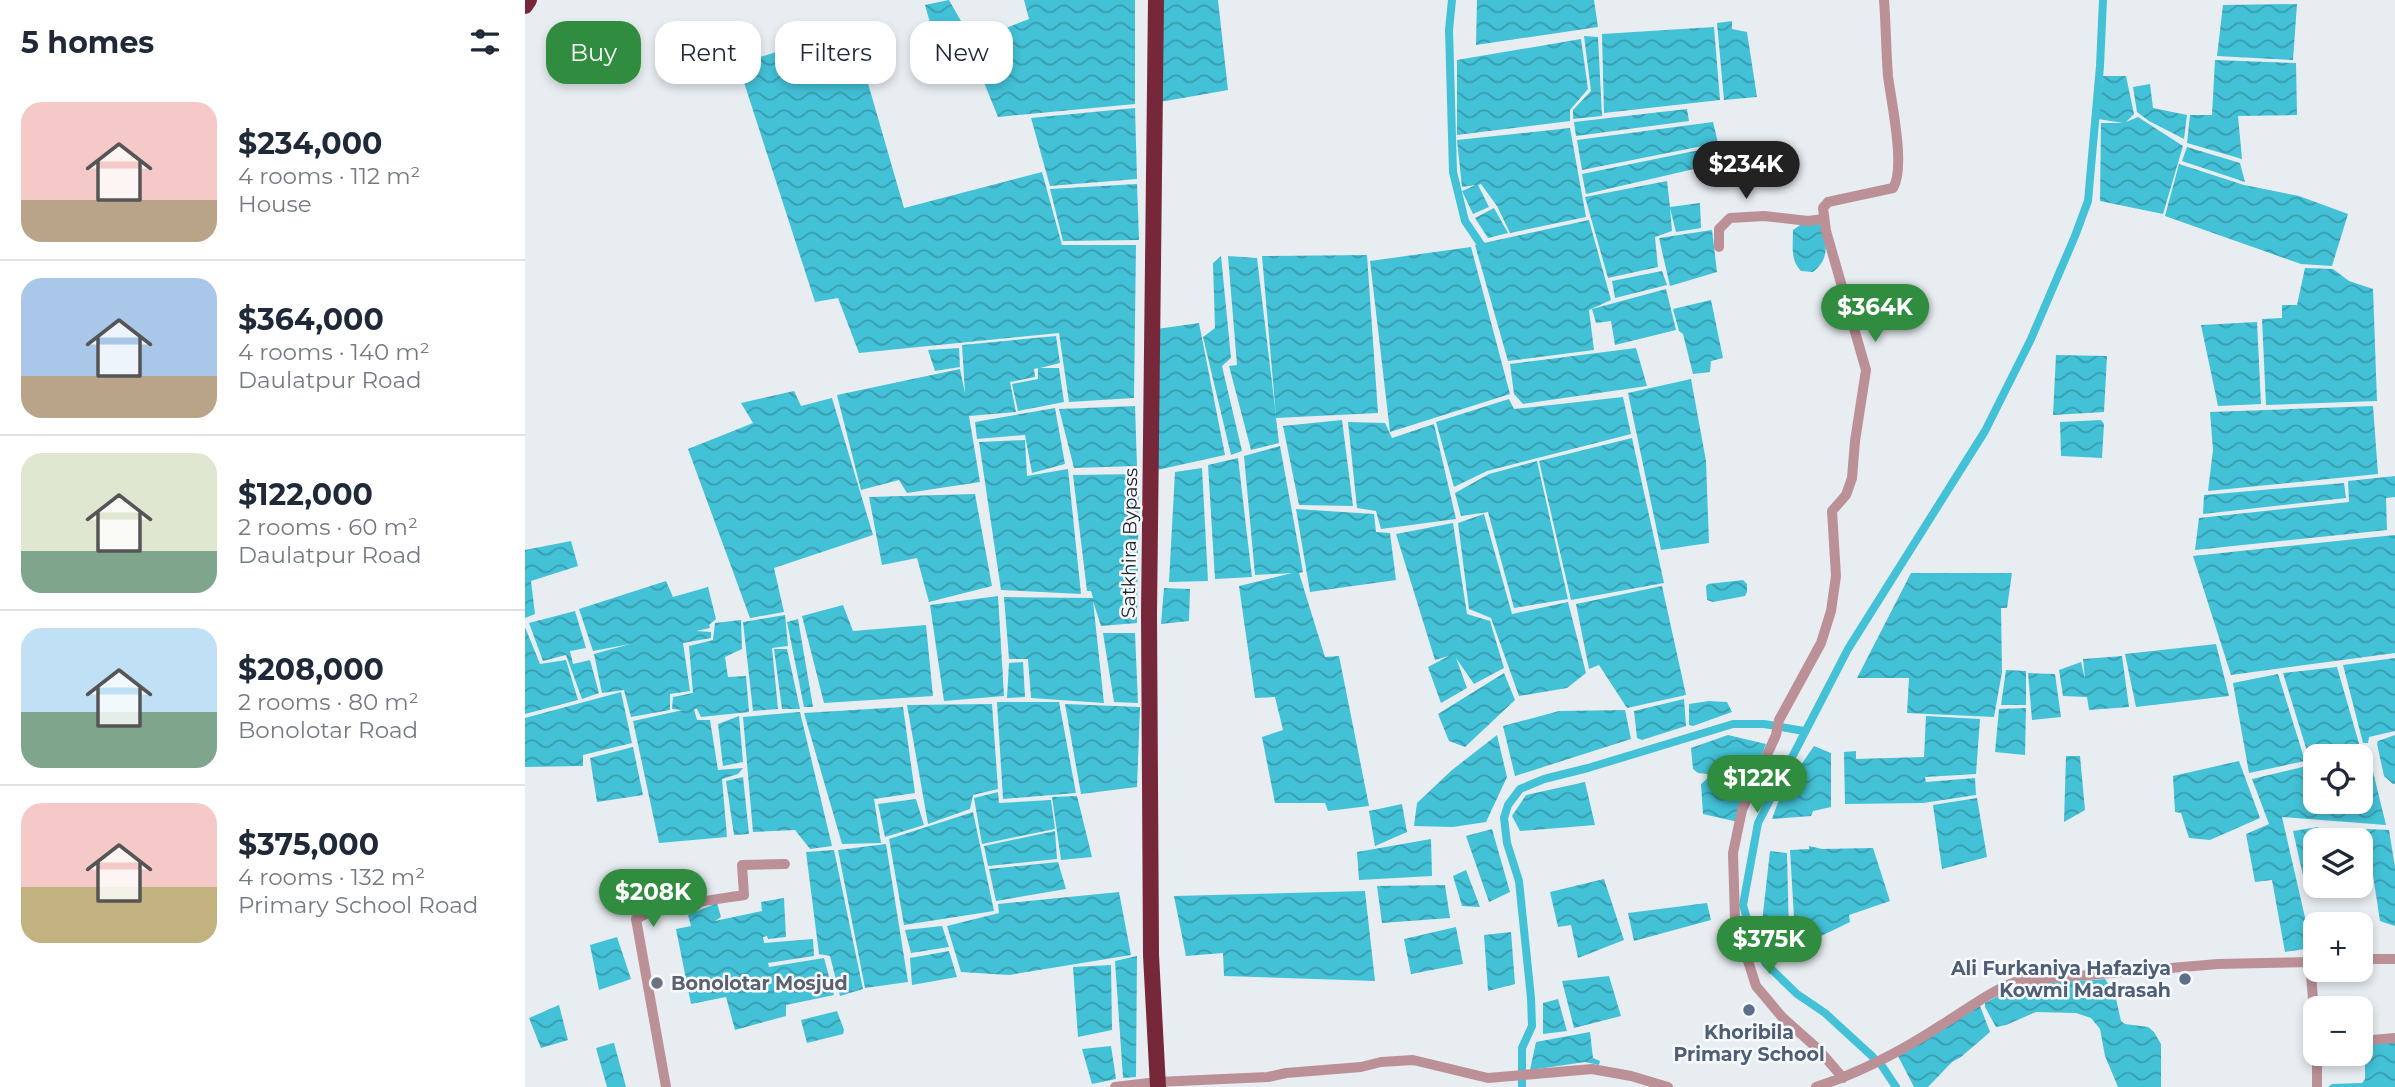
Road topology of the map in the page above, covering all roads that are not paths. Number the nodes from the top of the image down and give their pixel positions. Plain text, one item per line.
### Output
1 (529, 0) edge
2 (1156, 0) edge
3 (1884, 0) edge
4 (525, 6) edge
5 (1823, 219) junction
6 (1719, 247) dead end
7 (785, 864) dead end
8 (2395, 958) edge
9 (2373, 959) edge
10 (2303, 962) edge
11 (2395, 1038) edge
12 (2373, 1040) edge
13 (2317, 1066) edge
14 (1843, 1078) junction
15 (1157, 1085) edge
16 (666, 1087) edge
17 (1115, 1087) edge
18 (1668, 1087) edge
19 (1816, 1087) edge
20 (2318, 1087) edge

1 - 4 highway
2 - 15 highway, Satkhira Bypass
3 - 5 street
5 - 6 street
5 - 14 street
7 - 16 street
8 - 9 street
10 - 14 street
11 - 12 street
13 - 20 street
14 - 19 street
15 - 17 street
15 - 18 street

